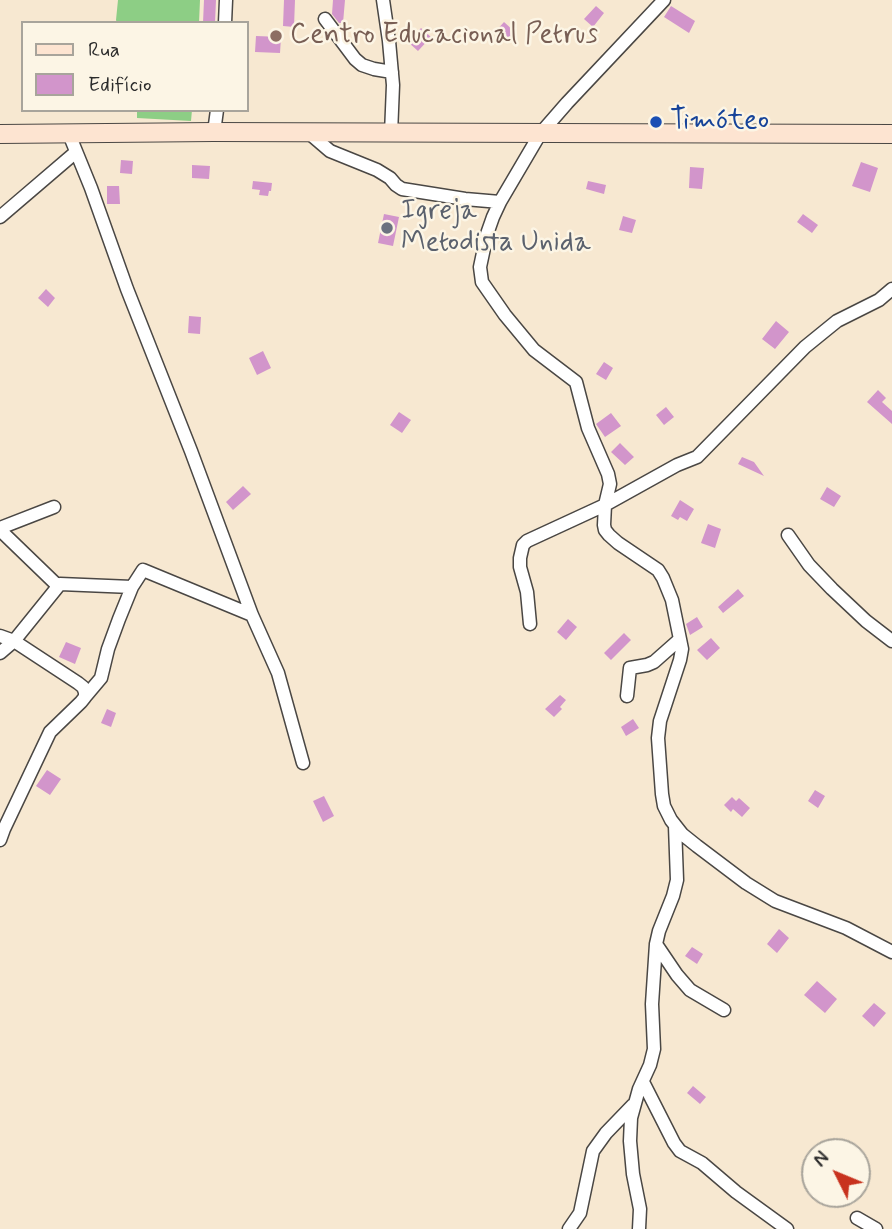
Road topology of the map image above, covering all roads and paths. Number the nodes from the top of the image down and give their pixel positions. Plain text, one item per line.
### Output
1 (226, 0) edge
2 (383, 0) edge
3 (663, 0) edge
4 (325, 19) dead end
5 (225, 21) edge
6 (392, 72) junction
7 (217, 112) edge
8 (214, 132) junction
9 (309, 133) junction
10 (0, 134) edge
11 (69, 134) junction
12 (391, 134) junction
13 (540, 134) junction
14 (892, 134) edge
15 (76, 152) junction
16 (500, 202) junction
17 (0, 217) edge
18 (892, 289) edge
19 (606, 505) junction
20 (54, 507) dead end
21 (0, 529) edge
22 (788, 535) dead end
23 (58, 586) junction
24 (132, 587) junction
25 (252, 615) junction
26 (530, 624) dead end
27 (0, 636) edge
28 (680, 639) junction
29 (14, 641) junction
30 (892, 641) edge
31 (0, 653) edge
32 (626, 696) dead end
33 (85, 697) junction
34 (303, 763) dead end
35 (675, 826) junction
36 (0, 840) edge
37 (656, 944) junction
38 (892, 952) edge
39 (724, 1010) dead end
40 (643, 1082) junction
41 (634, 1105) junction
42 (857, 1218) dead end
43 (569, 1229) edge
44 (639, 1229) edge
45 (787, 1229) edge
46 (876, 1229) edge

1 - 5 street
2 - 6 street
3 - 13 street
4 - 6 street
6 - 12 street
7 - 8 street
8 - 9 street
8 - 11 street
9 - 12 street
9 - 16 street
10 - 11 street
11 - 15 street
12 - 13 street
13 - 14 street
13 - 16 street
15 - 17 street
15 - 25 street
16 - 19 street
18 - 19 street
19 - 26 street
19 - 28 street
20 - 21 street
21 - 23 street
22 - 30 street
23 - 24 street
23 - 29 street
24 - 25 street
24 - 33 street
25 - 34 street
27 - 29 street
28 - 32 street
28 - 35 street
29 - 31 street
29 - 33 street
33 - 36 street
35 - 37 street
35 - 38 street
37 - 39 street
37 - 40 street
40 - 41 street
40 - 45 street
41 - 43 street
41 - 44 street
42 - 46 street

